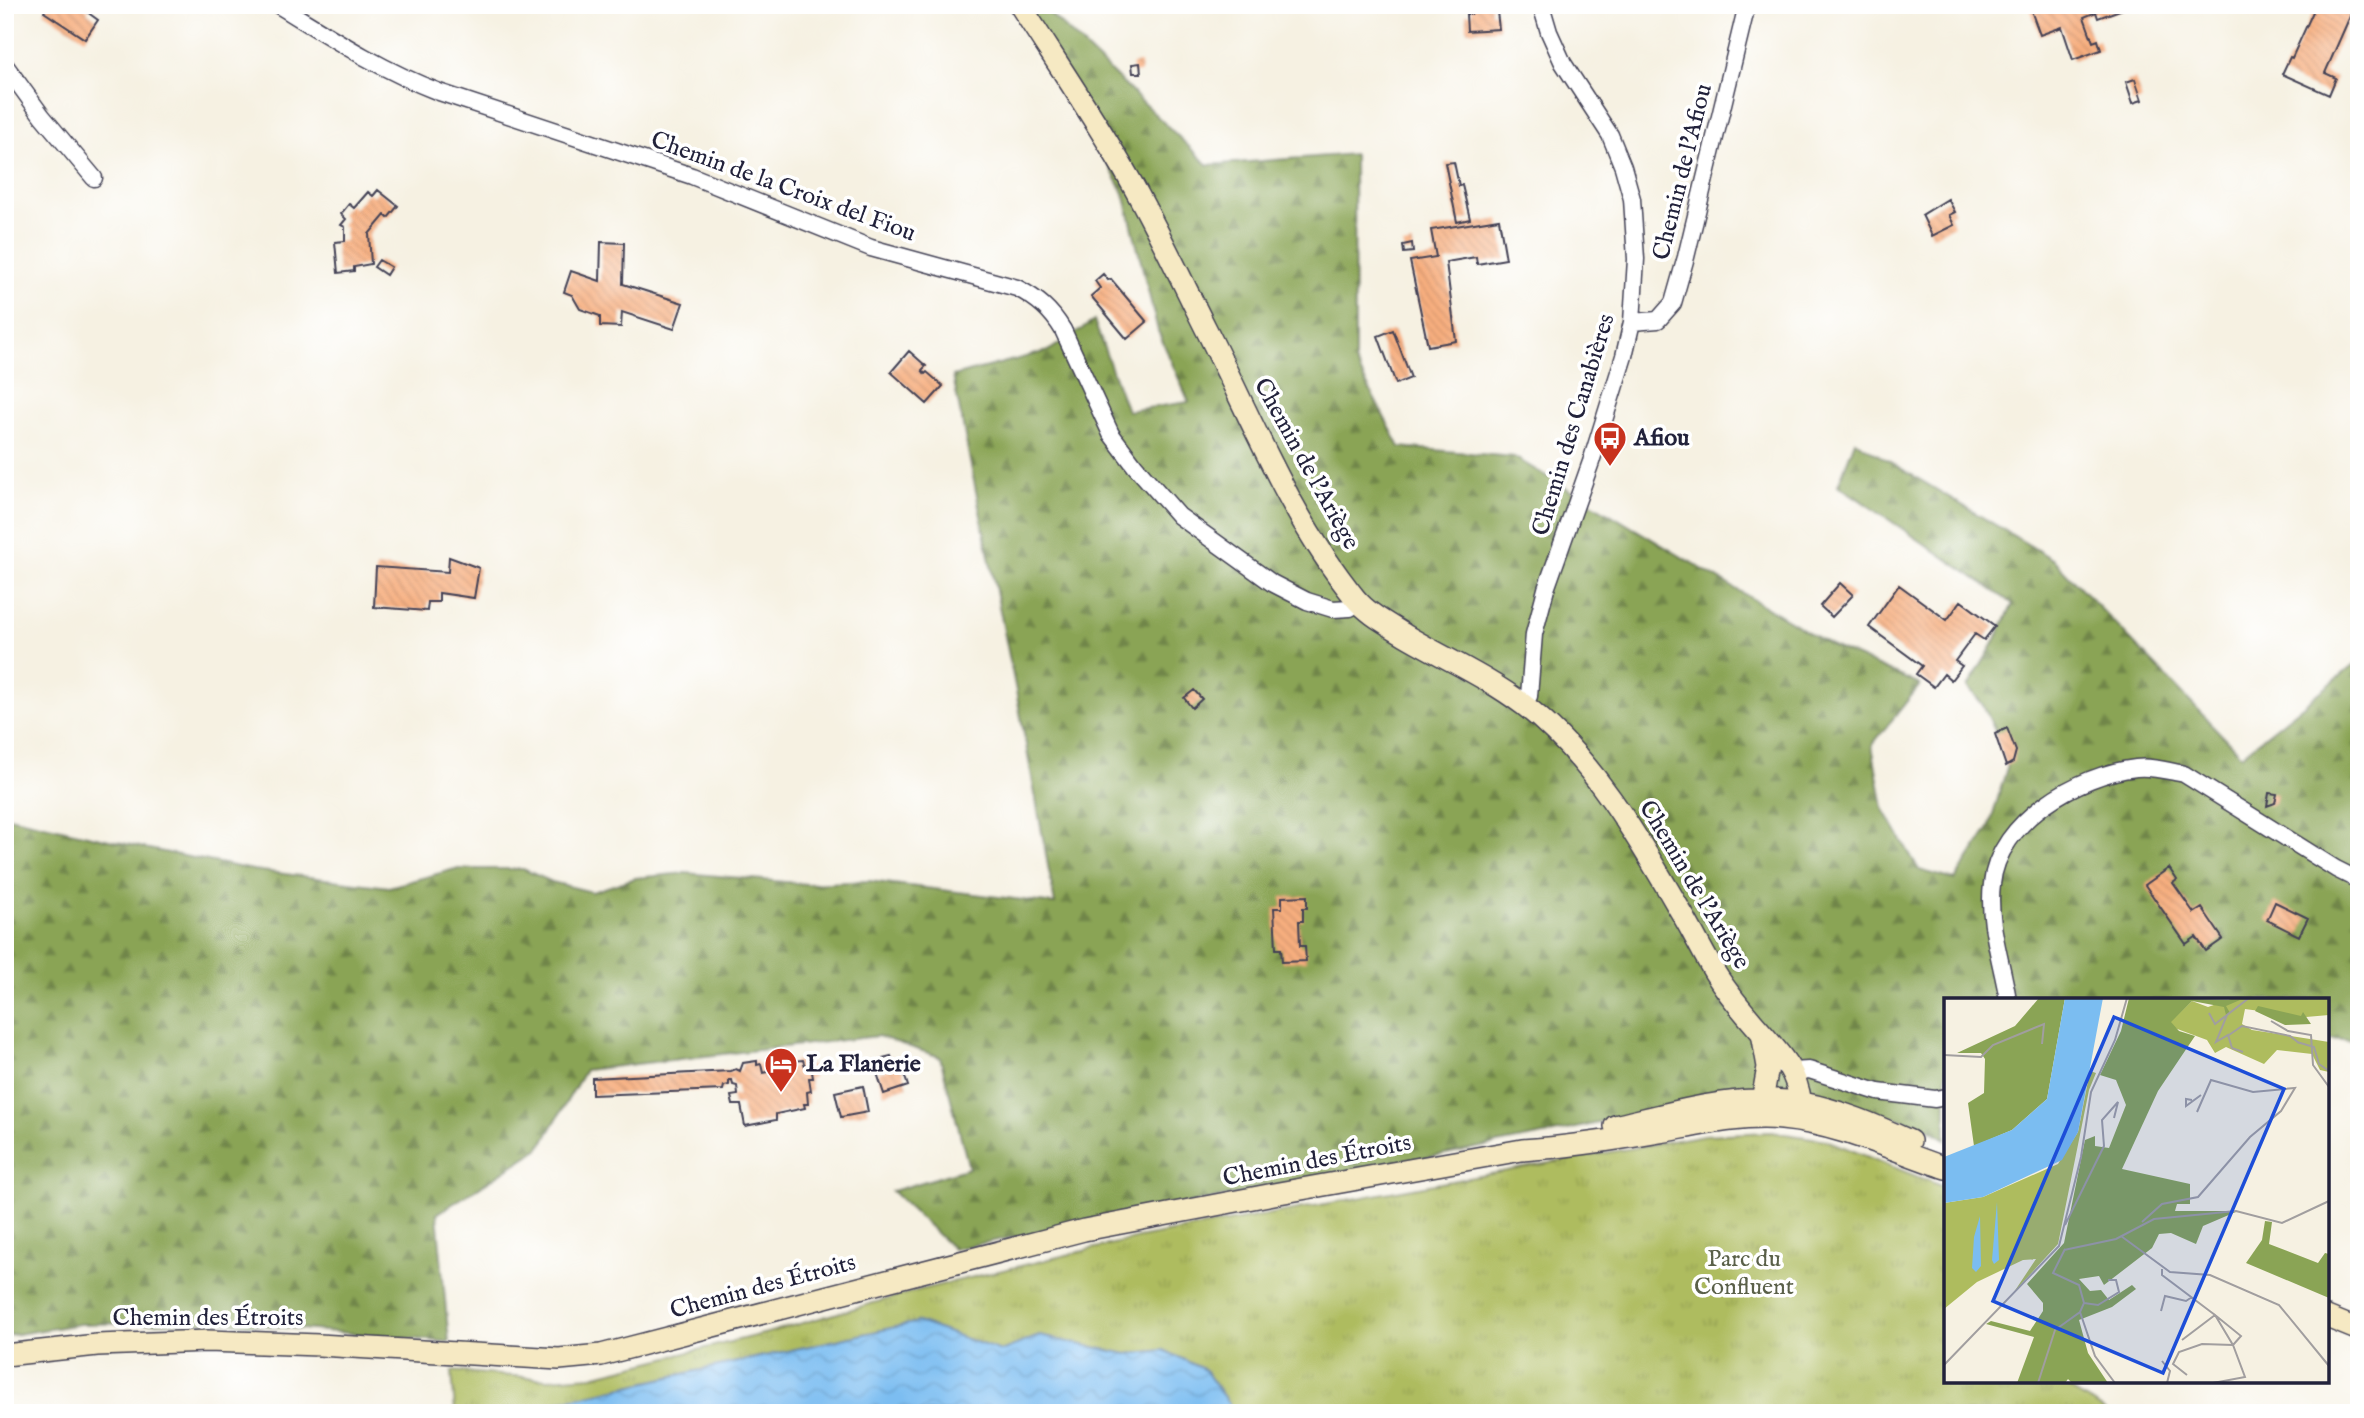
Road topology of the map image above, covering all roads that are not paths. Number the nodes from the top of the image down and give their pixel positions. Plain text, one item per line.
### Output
1 (278, 5) edge
2 (1020, 5) edge
3 (1541, 5) edge
4 (1746, 5) edge
5 (5, 65) edge
6 (94, 178) dead end
7 (1632, 322) junction
8 (1359, 602) junction
9 (1524, 706) junction
10 (2358, 880) edge
11 (2008, 998) edge
12 (1762, 1033) junction
13 (1768, 1067) junction
14 (1792, 1071) junction
15 (1944, 1097) edge
16 (1762, 1101) junction
17 (1801, 1103) junction
18 (1779, 1118) junction
19 (1522, 1150) junction
20 (1944, 1158) edge
21 (1944, 1167) edge
22 (2329, 1318) edge
23 (2359, 1330) edge
24 (5, 1355) edge

1 - 8 street, Chemin de la Croix del Fiou
2 - 8 main road, Chemin de l'Ariège
3 - 7 street, Chemin des Canabières
4 - 7 street, Chemin de l'Afiou
5 - 6 street
7 - 9 street, Chemin des Canabières
8 - 9 main road, Chemin de l'Ariège
9 - 12 main road, Chemin de l'Ariège
10 - 11 street
12 - 13 main road, Chemin de l'Ariège
12 - 14 main road, Chemin de l'Ariège
13 - 14 street
13 - 16 main road, Chemin de l'Ariège
14 - 15 street
14 - 17 main road, Chemin de l'Ariège
16 - 17 main road, Chemin des Étroits
16 - 18 main road
16 - 19 main road, Chemin des Étroits
17 - 18 main road
17 - 20 main road, Chemin des Étroits
18 - 19 main road, Chemin des Étroits
18 - 21 main road, Chemin des Étroits
19 - 24 main road, Chemin des Étroits
22 - 23 main road

